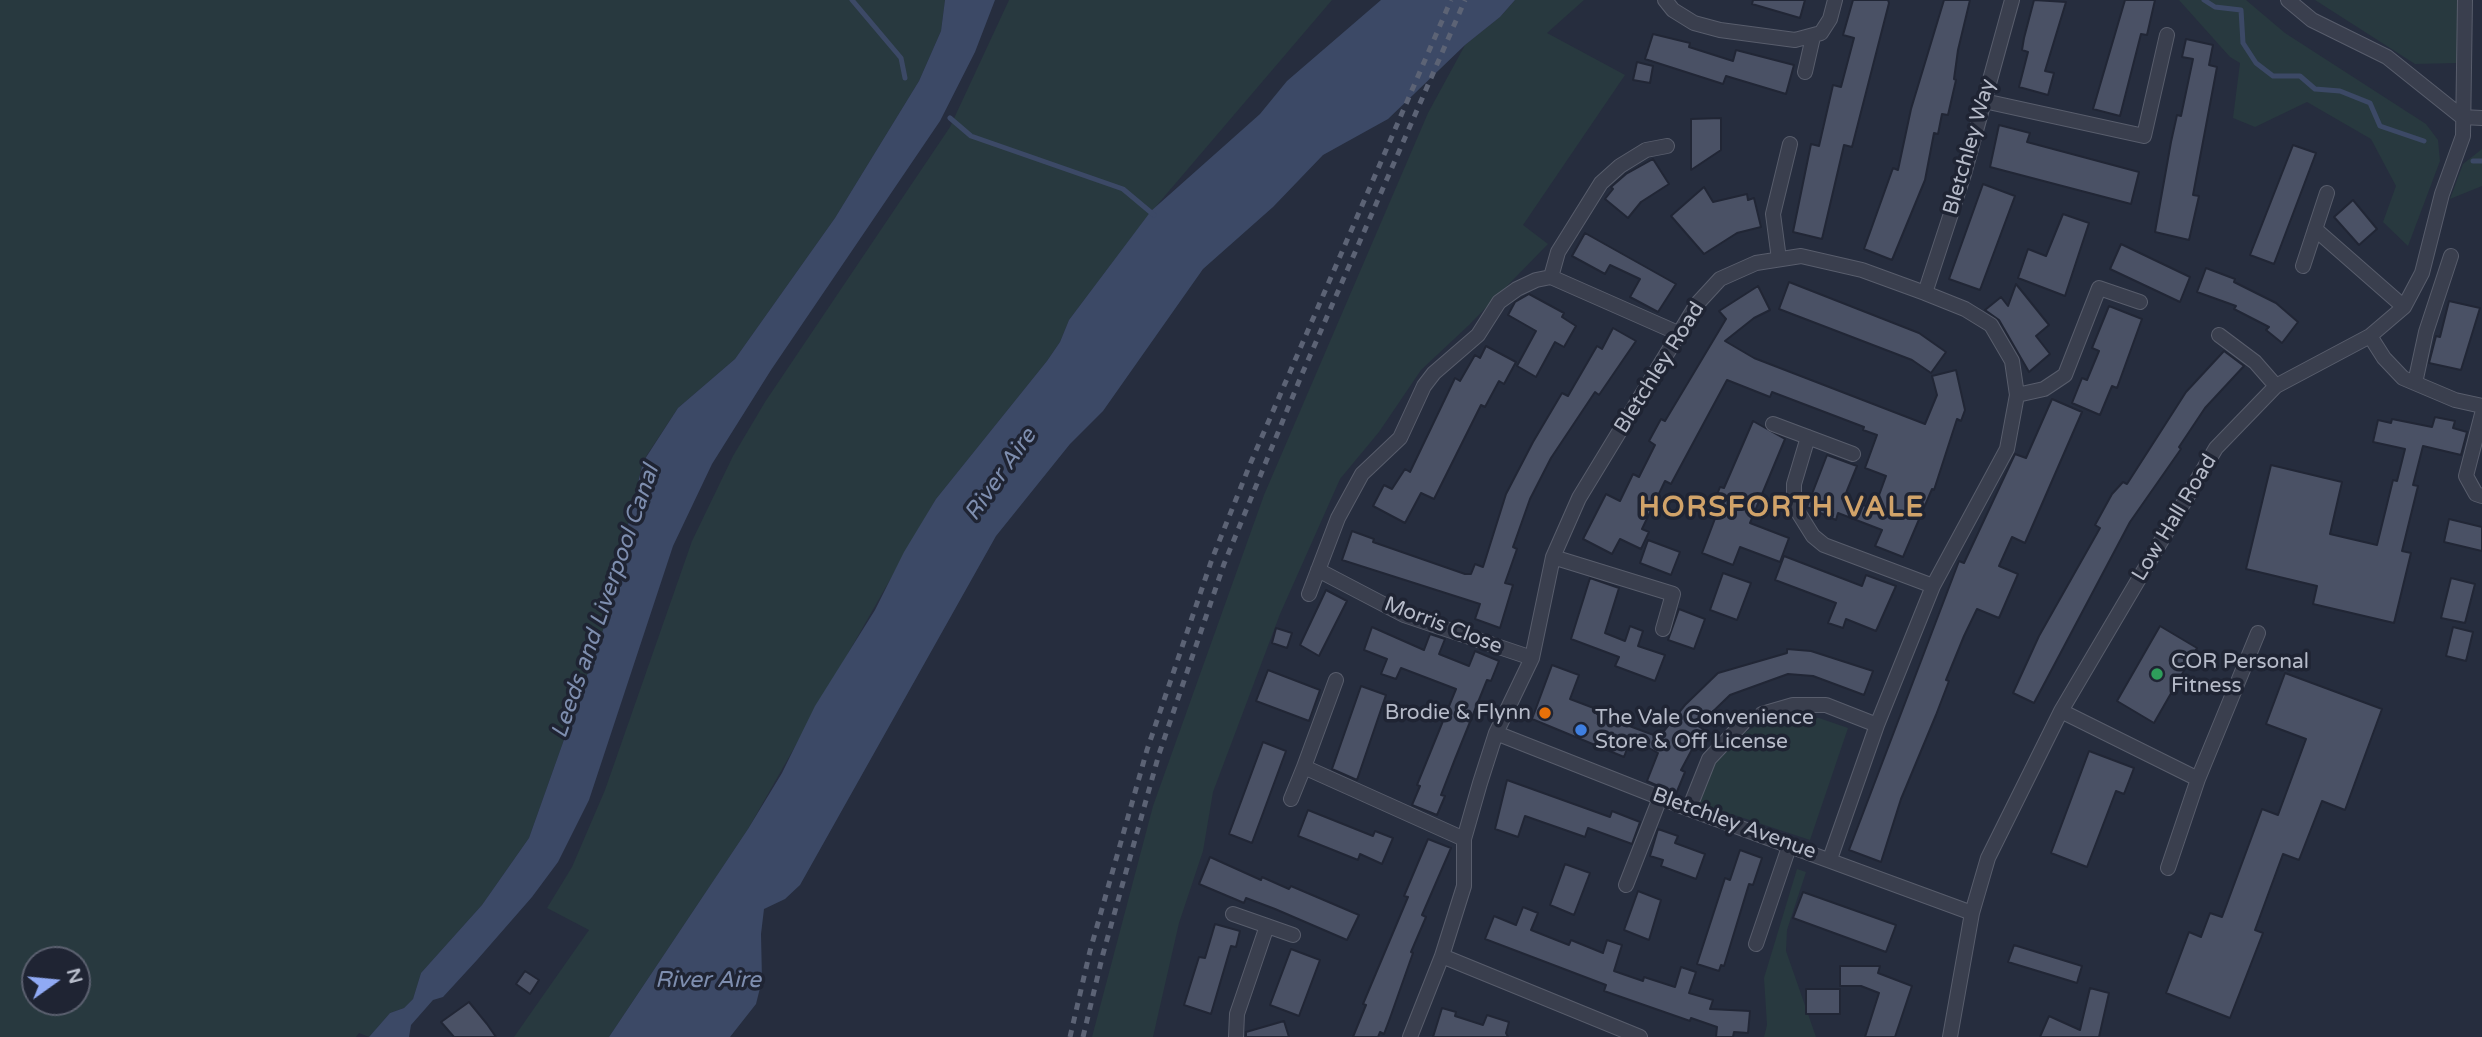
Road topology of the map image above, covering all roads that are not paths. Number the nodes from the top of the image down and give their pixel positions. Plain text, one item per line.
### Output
1 (1665, 0) edge
2 (1835, 0) edge
3 (2012, 0) edge
4 (2288, 0) edge
5 (2465, 0) edge
6 (2167, 35) dead end
7 (1813, 37) junction
8 (1805, 72) dead end
9 (1984, 101) junction
10 (2462, 117) junction
11 (2482, 118) edge
12 (1790, 144) dead end
13 (1667, 146) dead end
14 (2327, 193) dead end
15 (2315, 229) junction
16 (2451, 256) dead end
17 (1779, 259) junction
18 (2303, 266) dead end
19 (1551, 277) junction
20 (1925, 293) junction
21 (2140, 302) dead end
22 (2404, 307) junction
23 (1678, 333) junction
24 (2220, 335) dead end
25 (2370, 336) junction
26 (2415, 383) junction
27 (2276, 386) junction
28 (2017, 395) junction
29 (2482, 406) edge
30 (2482, 414) edge
31 (1773, 424) dead end
32 (1808, 437) junction
33 (1853, 454) dead end
34 (2482, 496) edge
35 (1553, 556) junction
36 (1318, 570) junction
37 (1933, 586) junction
38 (1309, 594) dead end
39 (1663, 629) dead end
40 (2258, 633) dead end
41 (1532, 658) junction
42 (1336, 680) dead end
43 (2061, 711) junction
44 (1762, 714) dead end
45 (1743, 723) dead end
46 (1878, 725) junction
47 (1496, 733) junction
48 (1304, 767) junction
49 (2198, 779) junction
50 (1660, 798) junction
51 (1291, 799) dead end
52 (1689, 809) junction
53 (1464, 839) junction
54 (1789, 847) junction
55 (1830, 859) junction
56 (2168, 868) dead end
57 (1626, 885) dead end
58 (1972, 913) junction
59 (1233, 914) dead end
60 (1268, 926) junction
61 (1293, 935) dead end
62 (1756, 944) dead end
63 (1442, 956) junction
64 (1625, 1035) edge
65 (1237, 1037) edge
66 (1410, 1037) edge
67 (1640, 1037) edge
68 (1950, 1037) edge

1 - 7 street
2 - 7 street
3 - 9 street, Bletchley Way
4 - 10 street
5 - 10 street, Low Hall Road
6 - 9 street
7 - 8 street
9 - 20 street, Bletchley Way
10 - 11 street
10 - 22 street, Low Hall Road
12 - 17 street
13 - 19 street
14 - 15 street
15 - 18 street
15 - 22 street
16 - 26 street
17 - 20 street, Bletchley Road
17 - 23 street, Bletchley Road
19 - 23 street
19 - 36 street
20 - 28 street, Bletchley Road
21 - 28 street
22 - 25 street, Low Hall Road
23 - 35 street, Bletchley Road
24 - 27 street
25 - 26 street
25 - 27 street, Low Hall Road
26 - 29 street
27 - 43 street, Low Hall Road
28 - 37 street, Bletchley Road
30 - 34 street
31 - 32 street
32 - 33 street
32 - 37 street
35 - 39 street
35 - 41 street, Bletchley Road
36 - 38 street
36 - 41 street, Morris Close
37 - 46 street, Bletchley Road
40 - 49 street
41 - 47 street, Bletchley Road
42 - 48 street
43 - 49 street
43 - 58 street, Low Hall Road
44 - 46 street
45 - 52 street
46 - 55 street, Bletchley Road
47 - 50 street, Bletchley Avenue
47 - 53 street, Bletchley Road
48 - 51 street
48 - 53 street
49 - 56 street
50 - 52 street, Bletchley Avenue
50 - 57 street
52 - 54 street, Bletchley Avenue
53 - 63 street, Bletchley Road
54 - 55 street, Bletchley Avenue
54 - 62 street
55 - 58 street, Bletchley Avenue
58 - 68 street, Low Hall Road
59 - 60 street
60 - 61 street
60 - 65 street
63 - 64 street
63 - 66 street, Bletchley Road
64 - 67 street

